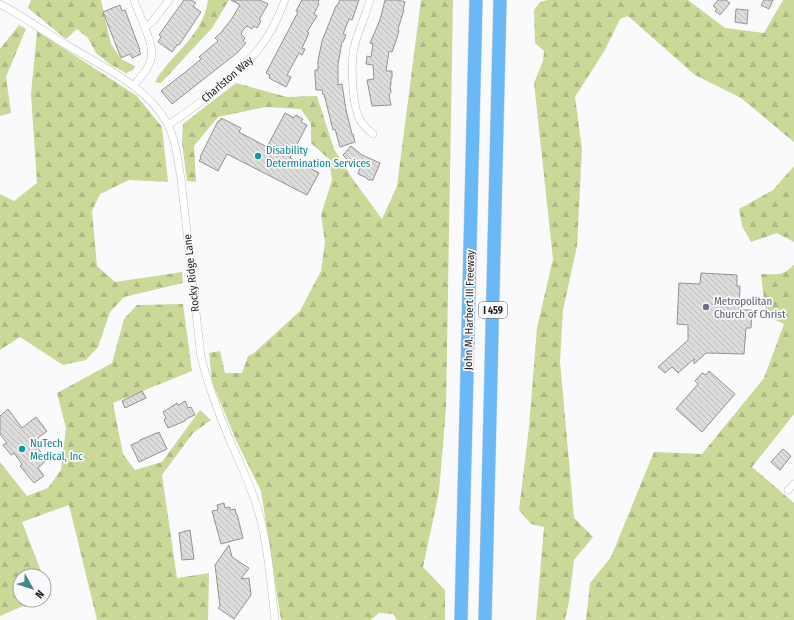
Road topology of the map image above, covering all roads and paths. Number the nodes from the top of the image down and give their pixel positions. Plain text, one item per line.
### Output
1 (134, 0) edge
2 (169, 0) edge
3 (370, 0) edge
4 (476, 0) edge
5 (500, 0) edge
6 (283, 1) edge
7 (0, 4) edge
8 (144, 27) junction
9 (134, 85) junction
10 (168, 125) junction
11 (373, 134) dead end
12 (794, 484) edge
13 (788, 490) dead end
14 (276, 620) edge
15 (461, 620) edge
16 (485, 620) edge

1 - 8 street
2 - 8 street
3 - 11 street
4 - 15 highway, John M. Harbert III Freeway / I 459
5 - 16 highway, I 459
6 - 10 street, Charlston Way
7 - 9 street, Rocky Ridge Lane
8 - 9 street
9 - 10 street, Rocky Ridge Lane
10 - 14 street, Rocky Ridge Lane
12 - 13 street

